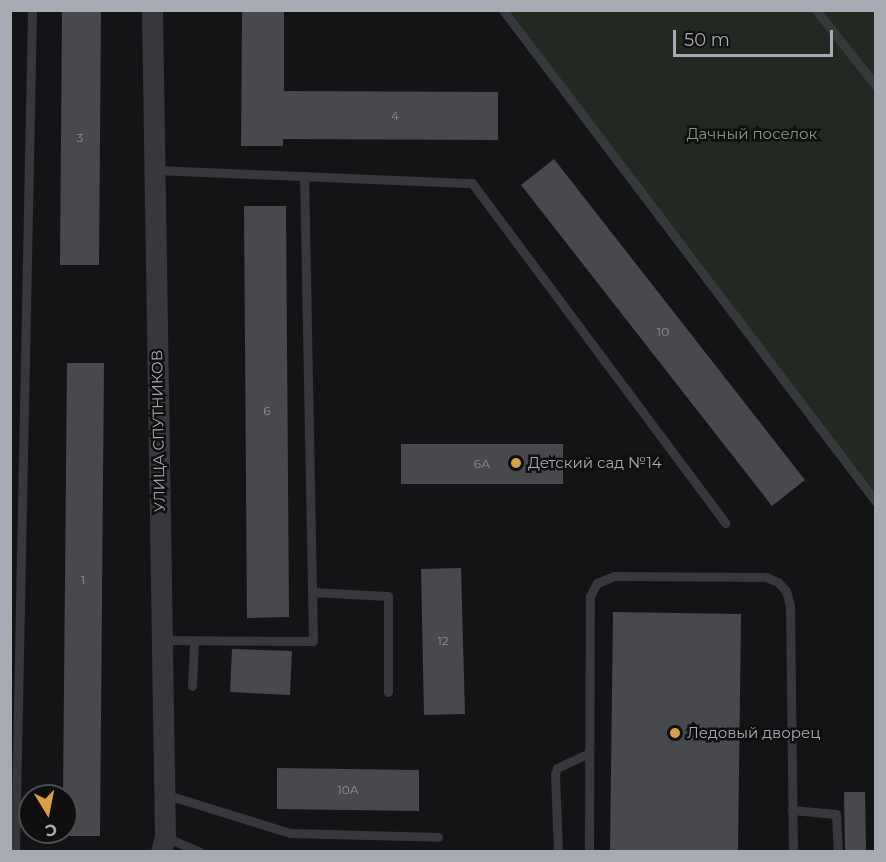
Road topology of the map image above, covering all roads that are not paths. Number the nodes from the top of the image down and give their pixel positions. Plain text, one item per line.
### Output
1 (32, 10) edge
2 (152, 10) edge
3 (503, 10) edge
4 (816, 10) edge
5 (876, 86) edge
6 (156, 170) junction
7 (304, 176) junction
8 (876, 502) edge
9 (725, 522) dead end
10 (312, 592) junction
11 (160, 640) junction
12 (194, 643) junction
13 (192, 686) dead end
14 (388, 692) dead end
15 (589, 753) junction
16 (161, 793) junction
17 (792, 810) junction
18 (438, 837) dead end
19 (163, 844) edge
20 (15, 852) edge
21 (200, 852) edge
22 (558, 852) edge
23 (589, 852) edge
24 (793, 852) edge
25 (838, 852) edge

1 - 20 lane
2 - 6 street, УЛИЦА СПУТНИКОВ
3 - 8 lane
4 - 5 lane
6 - 7 lane
6 - 11 street, УЛИЦА СПУТНИКОВ
7 - 9 lane
7 - 10 lane
10 - 12 lane
10 - 14 lane
11 - 12 lane
11 - 16 street, УЛИЦА СПУТНИКОВ
12 - 13 lane
15 - 17 lane
15 - 22 lane
15 - 23 lane
16 - 18 lane
16 - 19 street, УЛИЦА СПУТНИКОВ
17 - 24 lane
17 - 25 lane
19 - 21 lane

